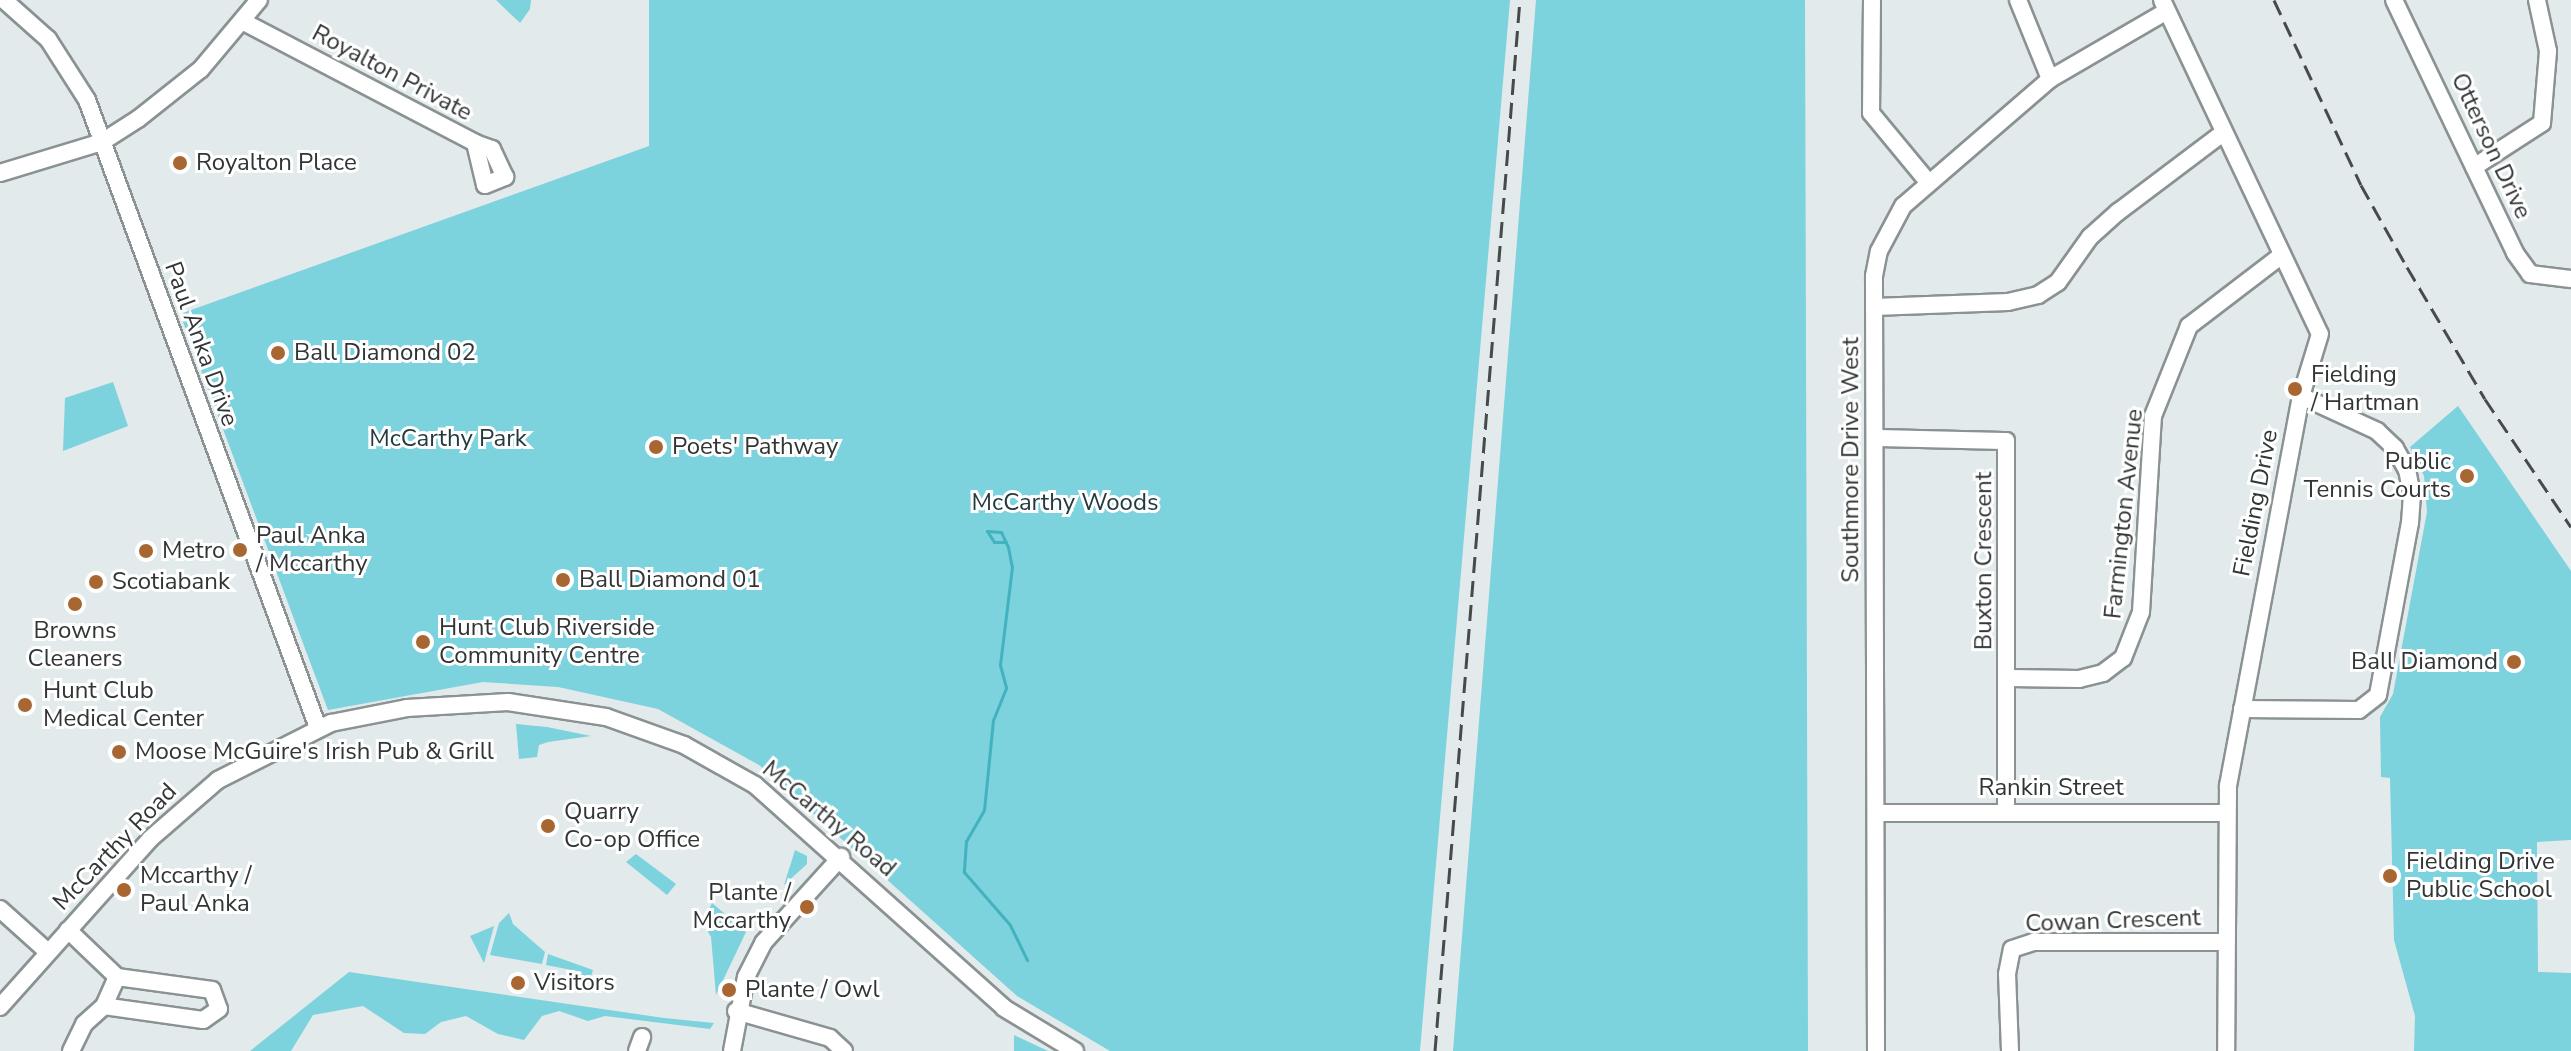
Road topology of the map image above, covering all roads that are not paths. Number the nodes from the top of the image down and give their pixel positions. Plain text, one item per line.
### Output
1 (4, 0) edge
2 (259, 0) edge
3 (1872, 0) edge
4 (2018, 0) edge
5 (2394, 0) edge
6 (2537, 0) edge
7 (2164, 5) edge
8 (244, 22) junction
9 (2050, 79) junction
10 (2223, 133) junction
11 (102, 142) junction
12 (475, 143) dead end
13 (2474, 167) junction
14 (0, 173) edge
15 (1929, 183) junction
16 (2282, 255) junction
17 (2571, 279) edge
18 (1874, 307) junction
19 (2301, 396) junction
20 (1876, 438) junction
21 (2009, 678) junction
22 (2242, 709) junction
23 (318, 728) junction
24 (2006, 812) junction
25 (1876, 813) junction
26 (2226, 813) junction
27 (841, 857) junction
28 (0, 909) edge
29 (68, 930) junction
30 (2225, 942) junction
31 (48, 952) junction
32 (117, 977) junction
33 (104, 1006) junction
34 (0, 1007) edge
35 (736, 1011) junction
36 (71, 1051) edge
37 (732, 1051) edge
38 (844, 1051) edge
39 (1075, 1051) edge
40 (1876, 1051) edge
41 (2010, 1051) edge
42 (2226, 1051) edge

1 - 11 street, Paul Anka Drive
2 - 8 street
3 - 15 street
4 - 9 street
5 - 13 street, Otterson Drive
6 - 13 street
7 - 9 street, Southmore Drive West
7 - 10 street, Fielding Drive
8 - 11 street
8 - 12 street, Royalton Private
9 - 15 street, Southmore Drive West
10 - 16 street, Fielding Drive
10 - 18 street
11 - 14 street
11 - 23 street, Paul Anka Drive
13 - 17 street, Otterson Drive
15 - 18 street, Southmore Drive West
16 - 19 street, Fielding Drive
16 - 21 street, Farmington Avenue
18 - 20 street, Southmore Drive West
19 - 22 street, Fielding Drive
19 - 22 street
20 - 21 street, Buxton Crescent
20 - 25 street, Southmore Drive West
21 - 24 street, Buxton Crescent
22 - 26 street, Fielding Drive
23 - 27 street, McCarthy Road
23 - 29 street, McCarthy Road
24 - 25 street, Rankin Street
24 - 26 street, Rankin Street
25 - 40 street, Southmore Drive West
26 - 30 street, Fielding Drive
27 - 35 street
27 - 39 street, McCarthy Road
28 - 31 street
29 - 31 street, McCarthy Road
29 - 32 street
30 - 41 street, Cowan Crescent
30 - 42 street, Fielding Drive
31 - 34 street, McCarthy Road
32 - 33 street
32 - 33 street
33 - 36 street
35 - 37 street
35 - 38 street

